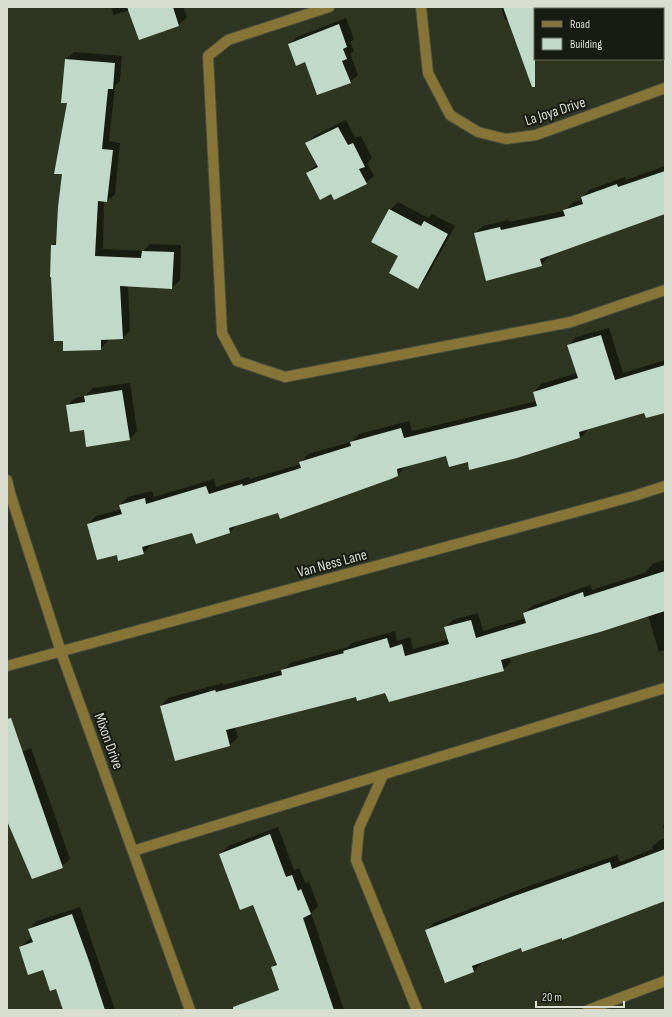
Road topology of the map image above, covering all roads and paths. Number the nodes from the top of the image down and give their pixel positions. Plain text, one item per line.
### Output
1 (329, 7) edge
2 (421, 7) edge
3 (665, 88) edge
4 (665, 290) edge
5 (7, 480) edge
6 (665, 486) edge
7 (61, 652) junction
8 (7, 666) edge
9 (665, 688) edge
10 (383, 775) junction
11 (133, 851) junction
12 (665, 981) edge
13 (190, 1010) edge
14 (417, 1010) edge
15 (588, 1010) edge

1 - 4 street
2 - 3 street, La Joya Drive
5 - 7 street, Mixon Drive
6 - 7 street, Van Ness Lane
7 - 8 street, Van Ness Lane
7 - 11 street, Mixon Drive
9 - 10 street
10 - 11 street
10 - 14 street
11 - 13 street, Mixon Drive
12 - 15 street

